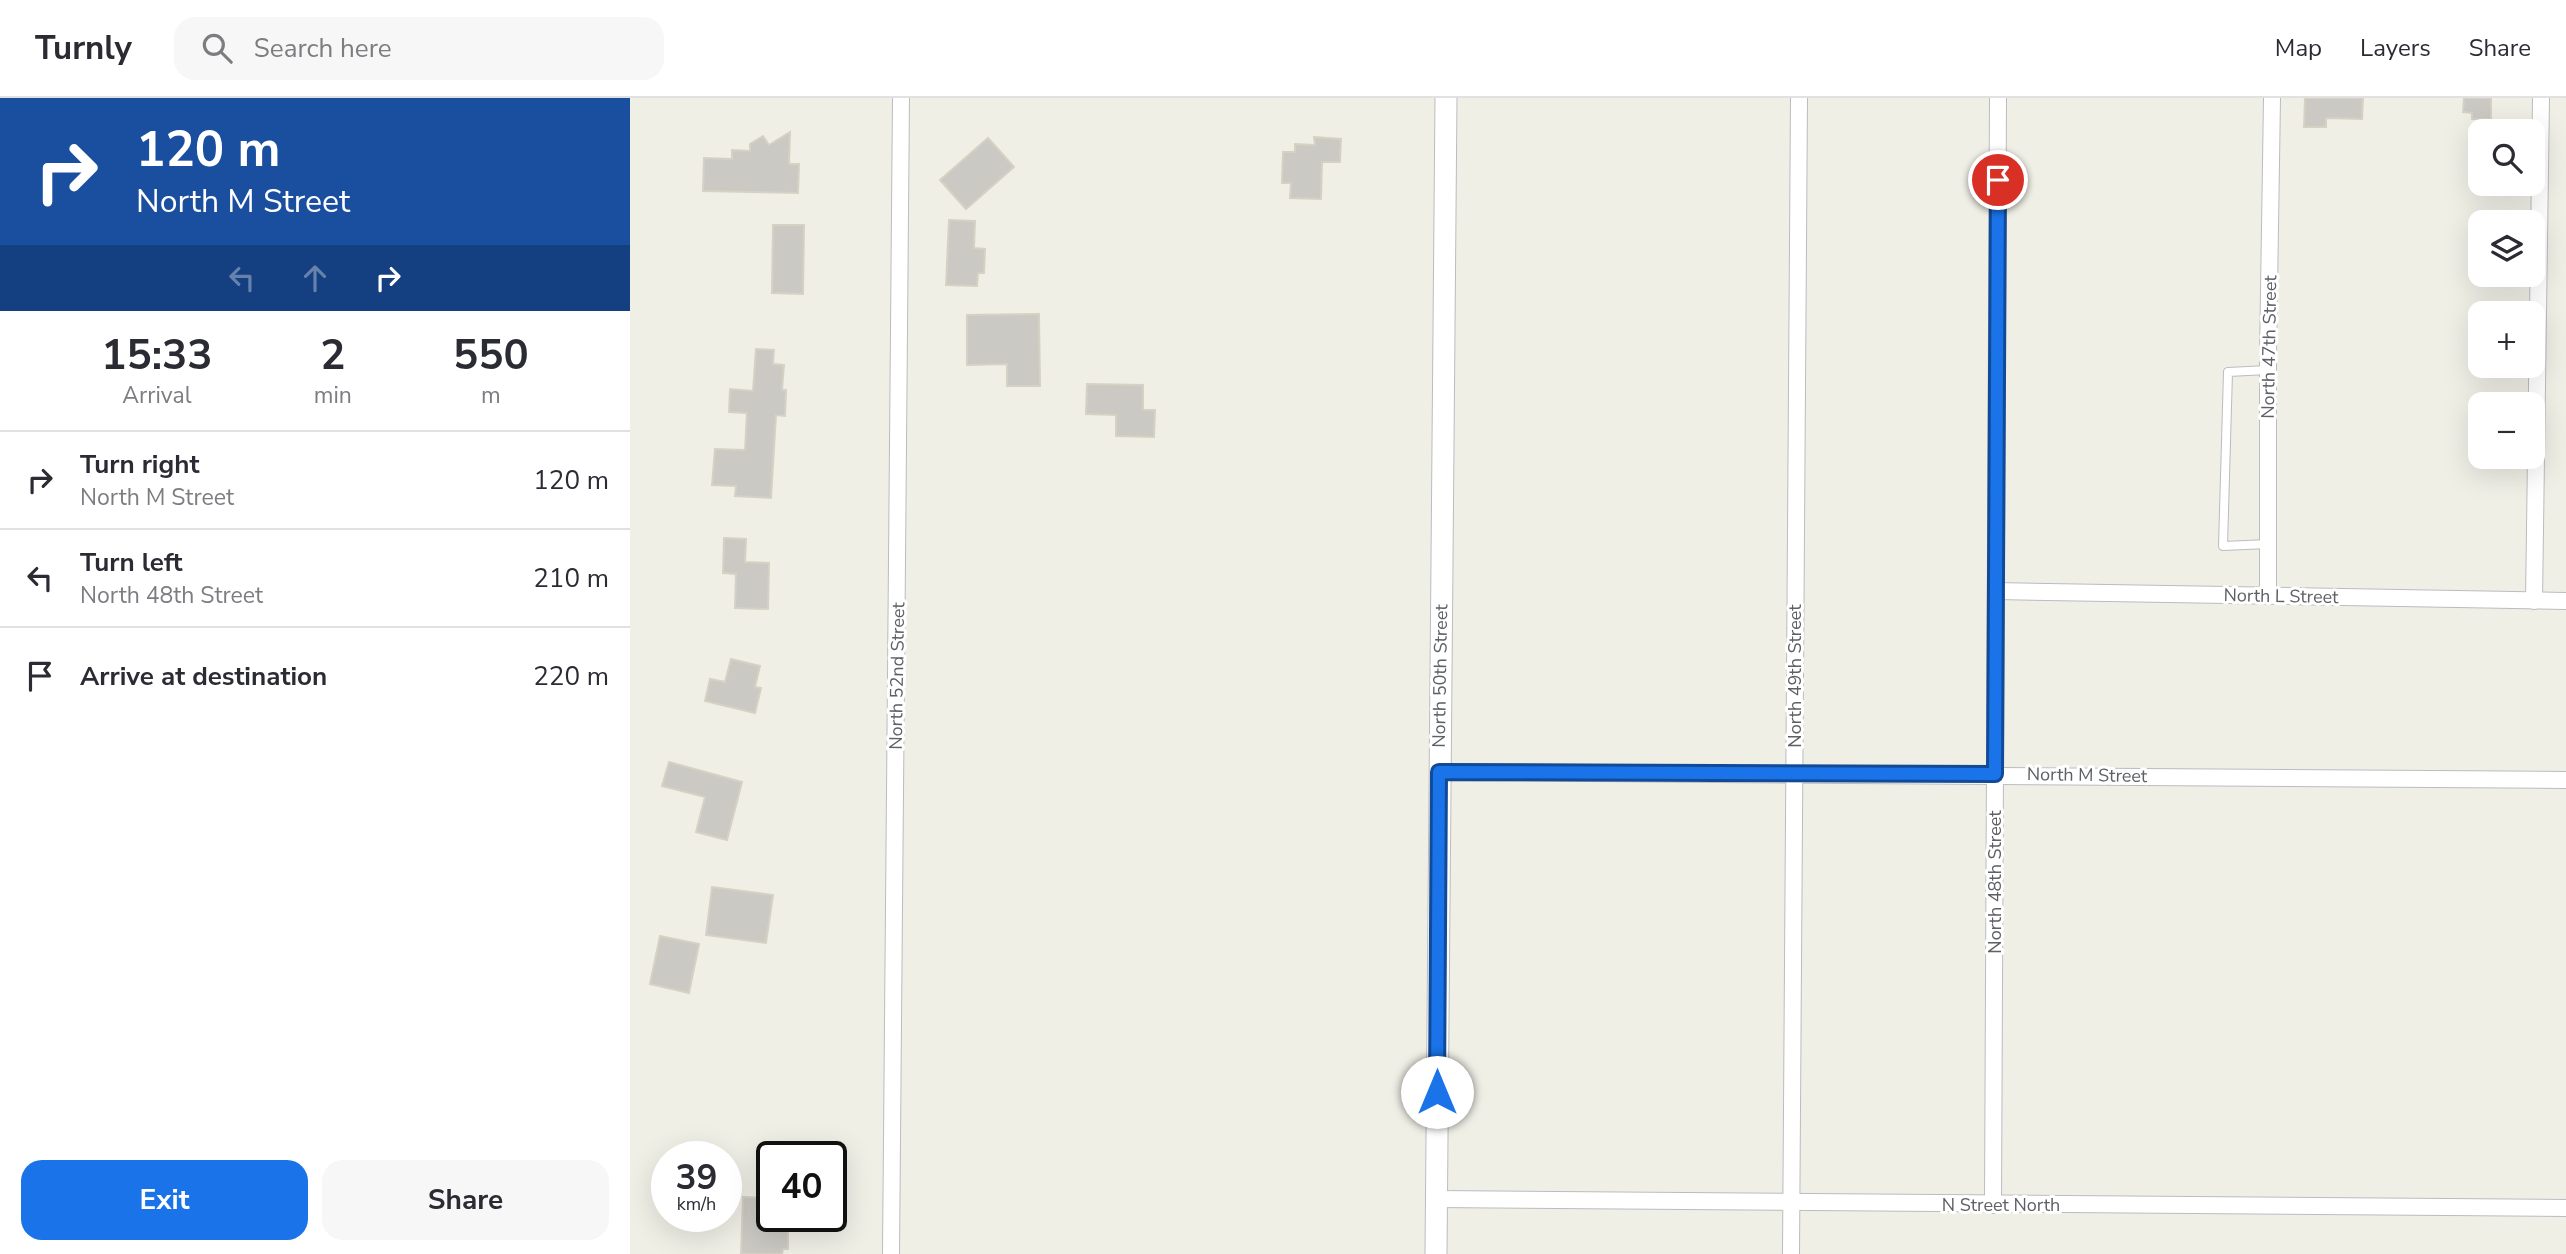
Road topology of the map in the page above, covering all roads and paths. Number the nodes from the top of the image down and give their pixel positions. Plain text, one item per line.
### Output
1 (901, 98) edge
2 (1446, 98) edge
3 (1799, 98) edge
4 (1998, 98) edge
5 (2272, 98) edge
6 (2541, 98) edge
7 (2268, 370) junction
8 (2269, 544) junction
9 (1996, 591) junction
10 (2268, 596) junction
11 (2534, 601) junction
12 (2566, 601) edge
13 (1439, 772) junction
14 (1794, 772) junction
15 (1995, 774) junction
16 (2566, 780) edge
17 (1436, 1199) junction
18 (1792, 1203) junction
19 (1993, 1205) junction
20 (2566, 1208) edge
21 (891, 1254) edge
22 (1436, 1254) edge
23 (1791, 1254) edge

1 - 21 street, North 52nd Street
2 - 13 street, North 50th Street
3 - 14 street, North 49th Street
4 - 9 street, North 48th Street
5 - 7 street, North 47th Street
6 - 11 street
7 - 8 street, North 47th Street
7 - 8 lane
8 - 10 street, North 47th Street
9 - 10 street, North L Street
9 - 15 street, North 48th Street
10 - 11 street, North L Street
11 - 12 street, North L Street
13 - 14 street, North M Street
13 - 17 street, North 50th Street
14 - 15 street, North M Street
14 - 18 street, North 49th Street
15 - 16 street, North M Street
15 - 19 street, North 48th Street
17 - 18 street, N Street North
17 - 22 street, North 50th Street
18 - 19 street, N Street North
18 - 23 street, North 49th Street
19 - 20 street, N Street North

